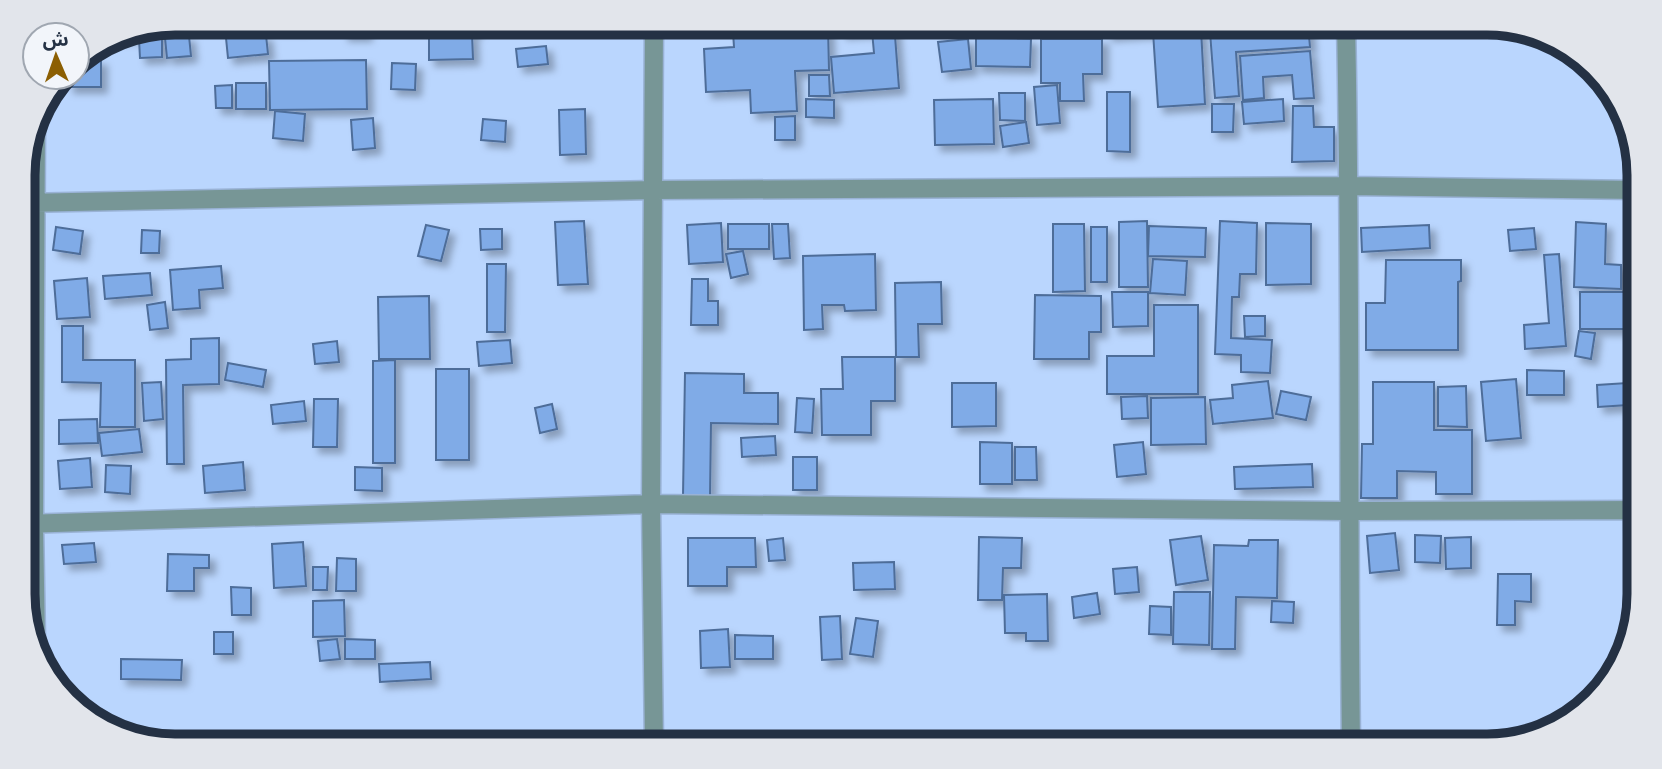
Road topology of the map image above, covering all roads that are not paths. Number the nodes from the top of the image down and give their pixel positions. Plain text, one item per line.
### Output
1 (654, 35) edge
2 (1346, 35) edge
3 (1349, 186) junction
4 (654, 190) junction
5 (1627, 190) edge
6 (35, 203) edge
7 (652, 504) junction
8 (1627, 510) edge
9 (1348, 511) junction
10 (35, 524) edge
11 (654, 734) edge
12 (1351, 734) edge

1 - 4 street
2 - 3 street
3 - 4 street
3 - 5 street
3 - 9 street
4 - 6 street
4 - 7 street
7 - 9 street
7 - 10 street
7 - 11 street
8 - 9 street
9 - 12 street

